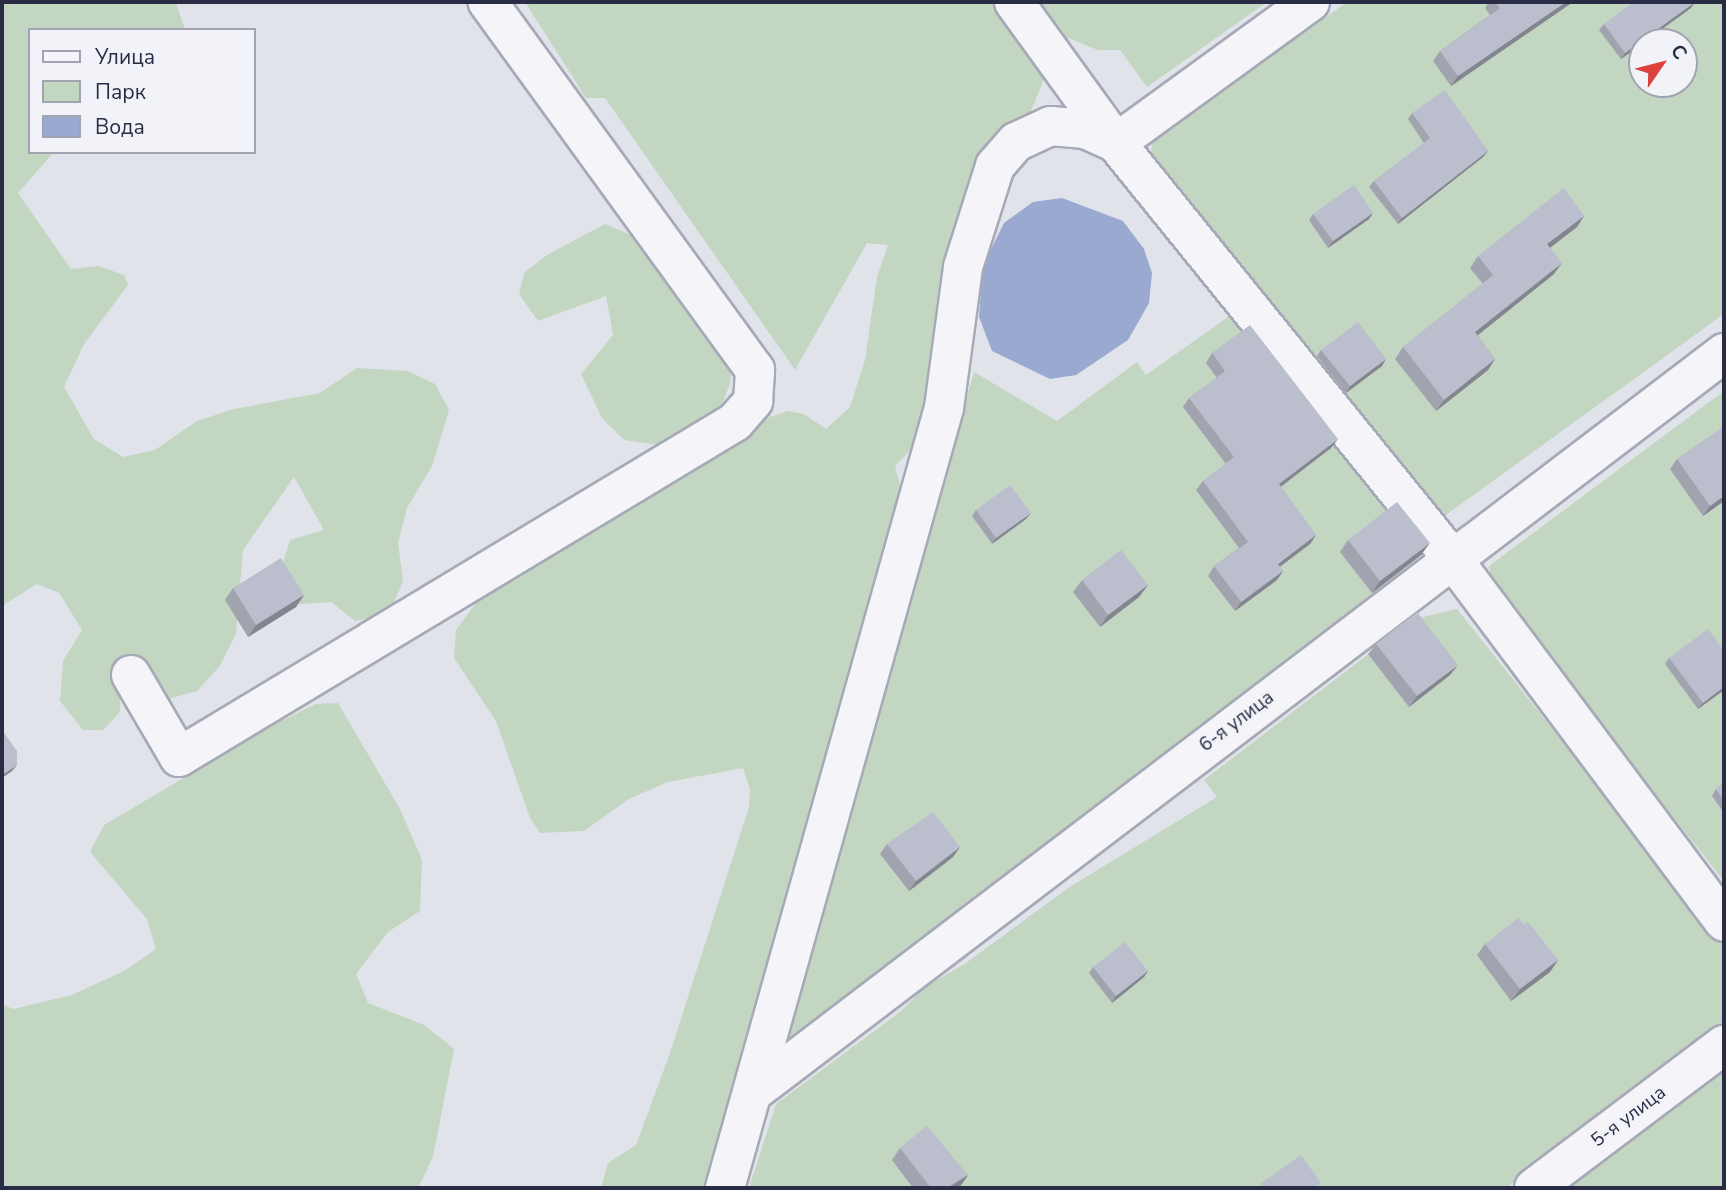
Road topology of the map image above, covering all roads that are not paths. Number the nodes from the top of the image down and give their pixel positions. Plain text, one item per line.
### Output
1 (488, 2) edge
2 (1013, 2) edge
3 (1310, 2) edge
4 (1116, 143) junction
5 (1724, 354) edge
6 (1452, 558) junction
7 (131, 675) dead end
8 (1724, 922) edge
9 (1724, 1045) edge
10 (752, 1093) junction
11 (725, 1188) edge
12 (1534, 1188) edge

1 - 7 lane
2 - 4 lane
3 - 4 lane
4 - 6 lane
4 - 10 lane
5 - 6 lane, 6-я улица
6 - 8 lane
6 - 10 lane, 6-я улица
9 - 12 lane, 5-я улица
10 - 11 lane

